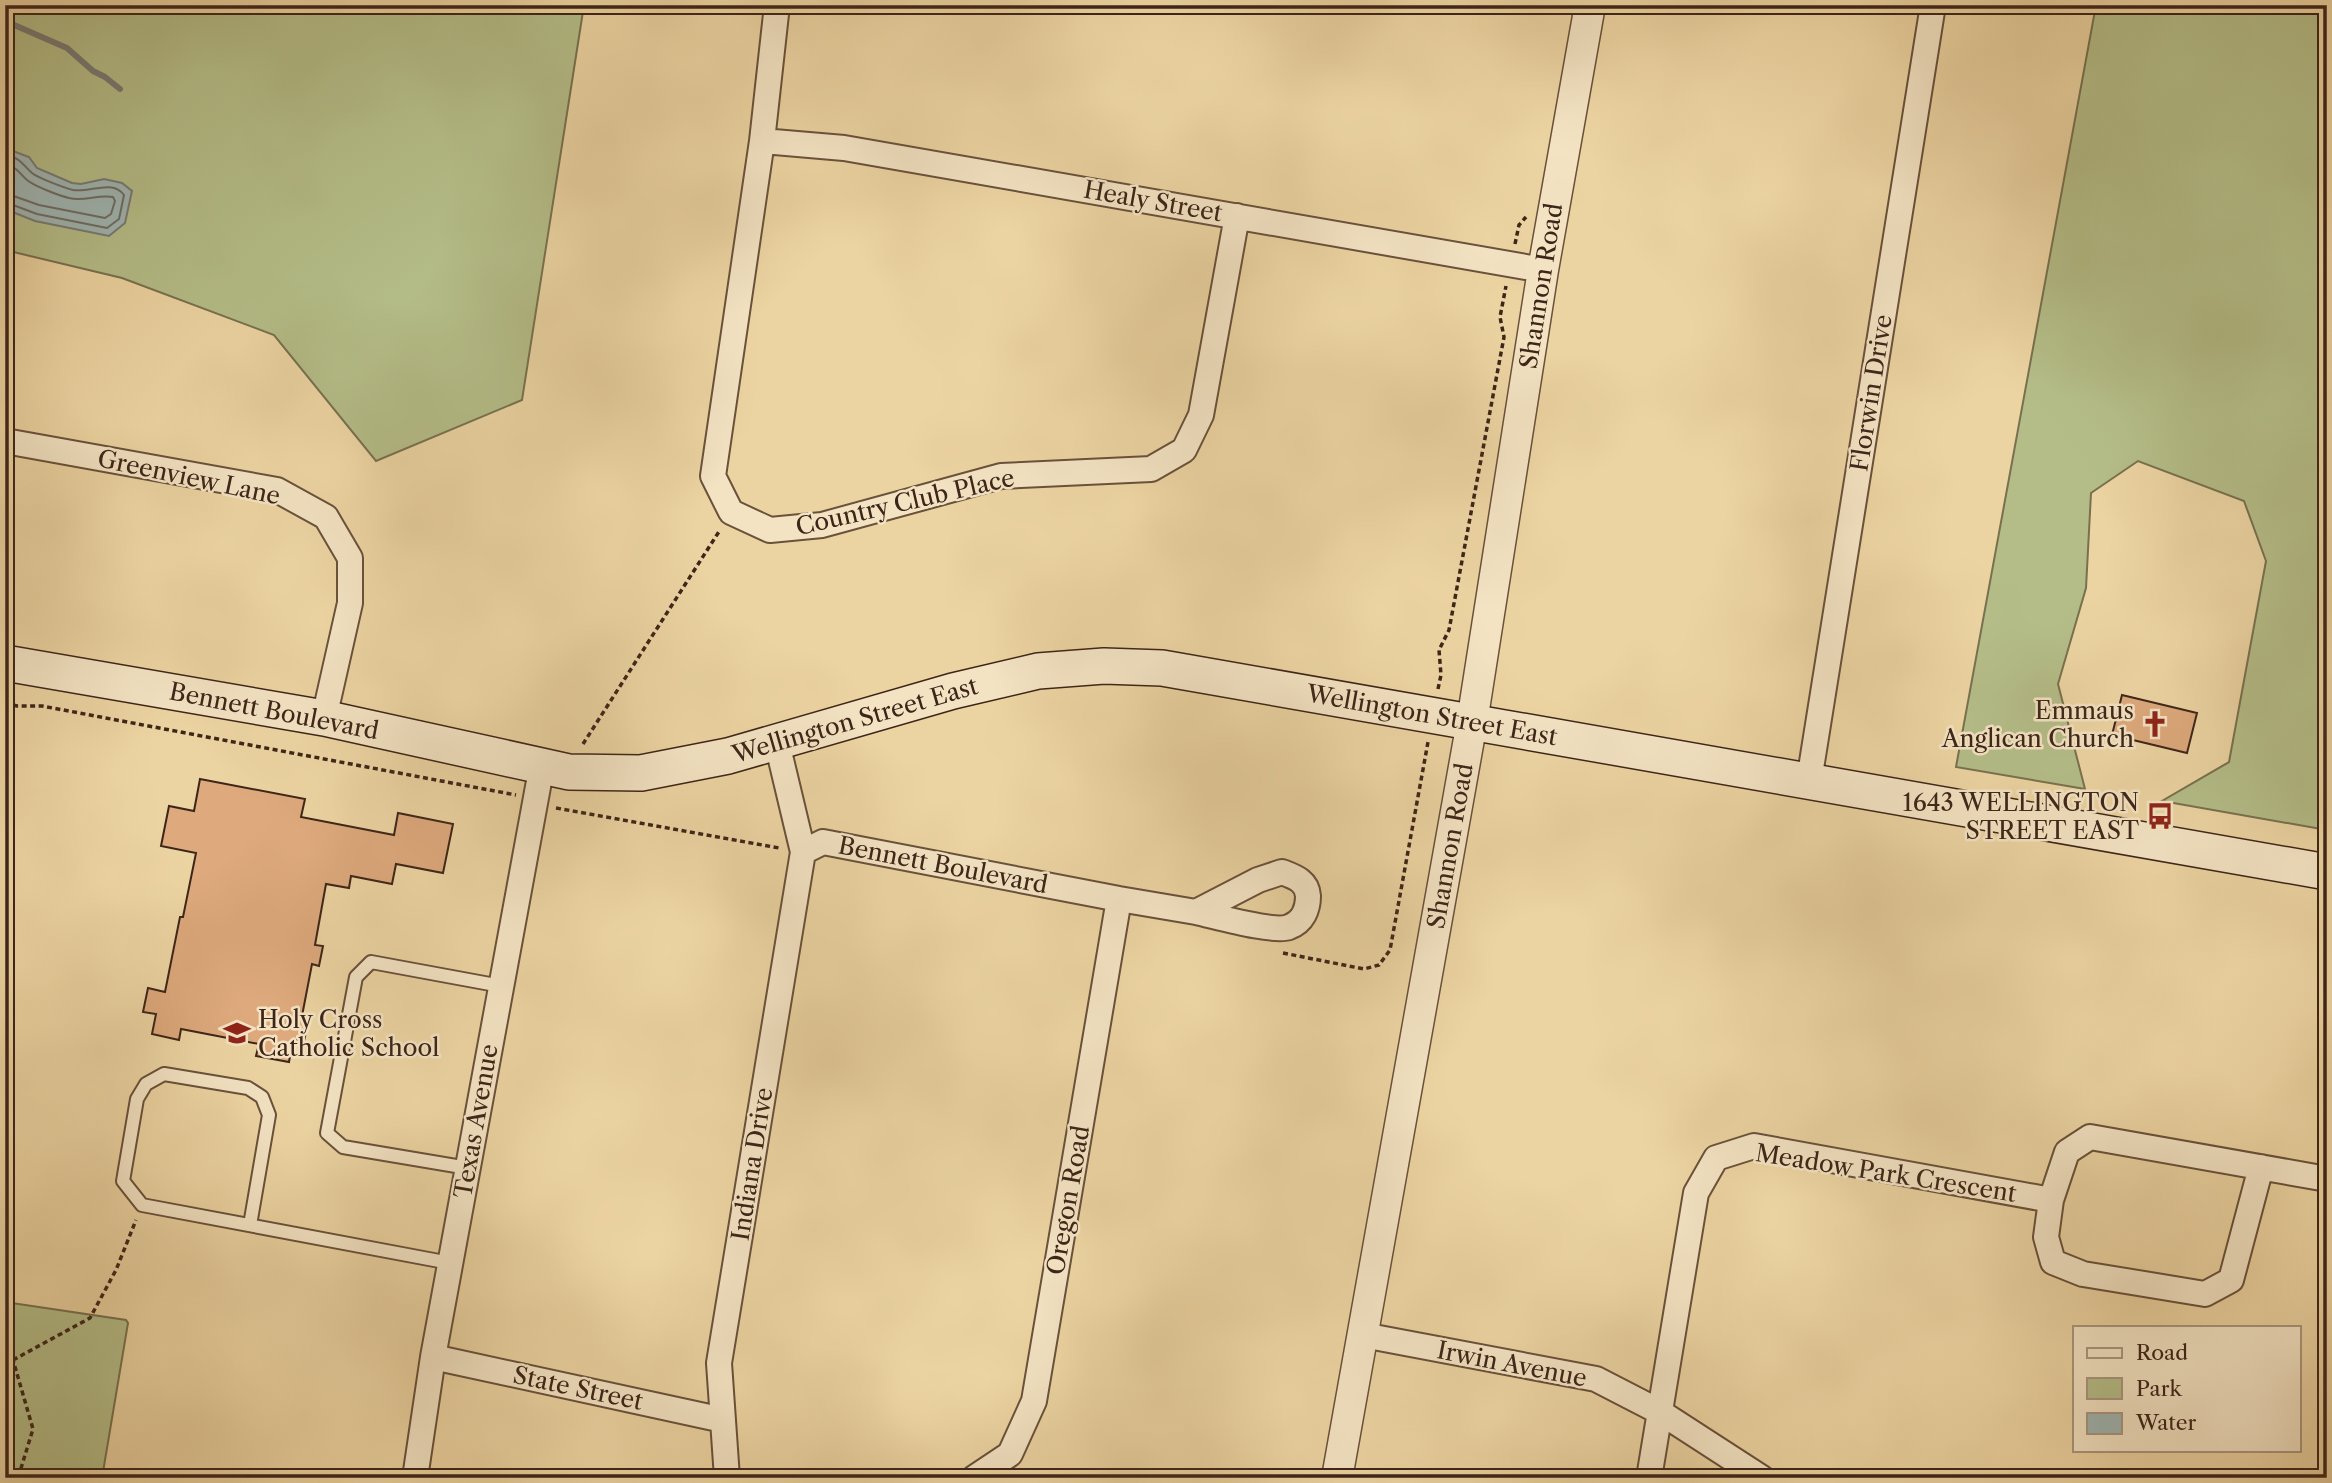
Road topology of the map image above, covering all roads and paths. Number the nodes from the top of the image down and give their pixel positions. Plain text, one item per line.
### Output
1 (777, 5) edge
2 (1590, 5) edge
3 (1933, 5) edge
4 (762, 141) junction
5 (1237, 216) junction
6 (1542, 270) junction
7 (5, 441) edge
8 (731, 512) junction
9 (5, 663) edge
10 (324, 718) junction
11 (1472, 722) junction
12 (777, 743) junction
13 (583, 744) dead end
14 (542, 765) junction
15 (1809, 781) junction
16 (803, 852) junction
17 (2327, 873) edge
18 (1119, 899) junction
19 (1196, 912) dead end
20 (501, 986) junction
21 (2261, 1167) junction
22 (468, 1168) junction
23 (2327, 1179) edge
24 (2051, 1200) junction
25 (142, 1205) junction
26 (250, 1225) junction
27 (450, 1263) junction
28 (1363, 1335) junction
29 (5, 1353) edge
30 (433, 1357) junction
31 (13, 1360) junction
32 (1660, 1412) junction
33 (723, 1420) junction
34 (18, 1478) edge
35 (415, 1478) edge
36 (727, 1478) edge
37 (974, 1478) edge
38 (1337, 1478) edge
39 (1649, 1478) edge
40 (1762, 1478) edge

1 - 4 street
2 - 6 street, Shannon Road
3 - 15 street, Florwin Drive
4 - 5 street, Healy Street
4 - 8 street
5 - 6 street, Healy Street
5 - 8 street, Country Club Place
6 - 11 street, Shannon Road
7 - 10 street, Greenview Lane
8 - 13 path
9 - 10 main road, Bennett Boulevard
10 - 14 main road, Bennett Boulevard
11 - 12 main road, Wellington Street East
11 - 15 main road, Wellington Street East
11 - 28 street, Shannon Road
12 - 14 main road, Wellington Street East
12 - 16 street, Bennett Boulevard
14 - 20 street, Texas Avenue
15 - 17 main road, Wellington Street East
16 - 18 street, Bennett Boulevard
16 - 33 street, Indiana Drive
18 - 19 street, Bennett Boulevard
18 - 37 street, Oregon Road
20 - 22 street, Texas Avenue
20 - 22 lane
21 - 23 street
21 - 24 street
21 - 24 street
22 - 27 street, Texas Avenue
24 - 32 street, Meadow Park Crescent
25 - 26 lane
25 - 26 lane
25 - 31 path
26 - 27 lane
27 - 30 street, Texas Avenue
28 - 32 street, Irwin Avenue
28 - 38 street, Shannon Road
29 - 31 path
30 - 33 street, State Street
30 - 35 street, Texas Avenue
31 - 34 path
32 - 39 street, Meadow Park Crescent
32 - 40 street, Irwin Avenue
33 - 36 street, Indiana Drive

